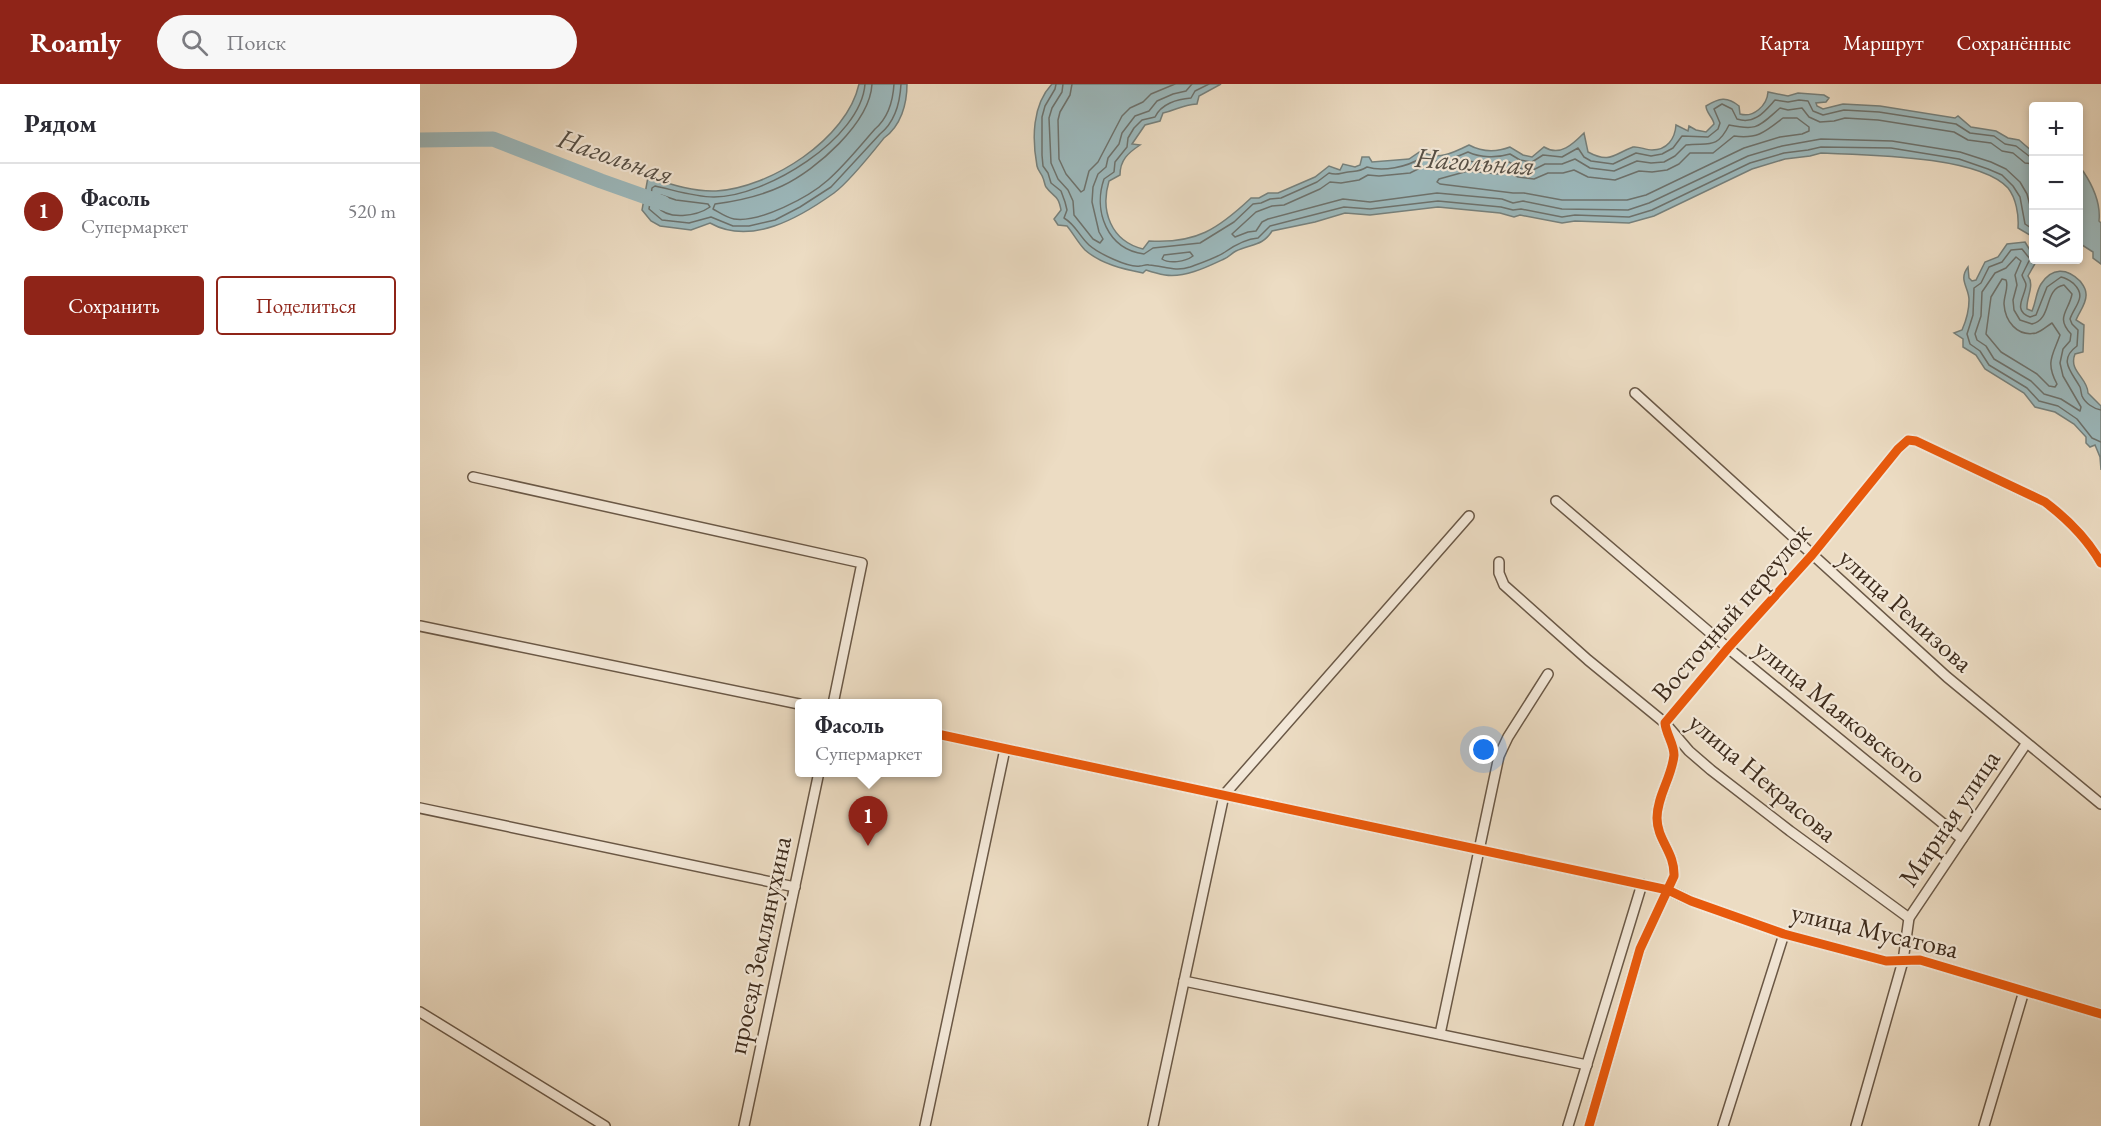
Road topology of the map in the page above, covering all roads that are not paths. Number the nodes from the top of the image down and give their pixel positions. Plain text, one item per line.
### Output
1 (1635, 393) dead end
2 (473, 477) dead end
3 (1556, 501) dead end
4 (1469, 516) dead end
5 (1812, 555) junction
6 (1499, 562) dead end
7 (2101, 563) edge
8 (420, 626) edge
9 (1728, 648) junction
10 (1548, 674) dead end
11 (834, 699) edge
12 (795, 703) edge
13 (1665, 723) junction
14 (942, 735) edge
15 (2026, 744) junction
16 (1005, 749) junction
17 (818, 777) edge
18 (1224, 795) junction
19 (2101, 804) edge
20 (420, 808) edge
21 (1962, 839) junction
22 (1479, 850) junction
23 (1642, 884) junction
24 (795, 887) junction
25 (1668, 890) junction
26 (1909, 918) junction
27 (1784, 934) junction
28 (1902, 961) junction
29 (1184, 981) junction
30 (2024, 991) junction
31 (420, 1012) edge
32 (2101, 1014) edge
33 (1440, 1034) junction
34 (1587, 1065) junction
35 (605, 1126) edge
36 (744, 1126) edge
37 (925, 1126) edge
38 (1153, 1126) edge
39 (1568, 1126) edge
40 (1589, 1126) edge
41 (1723, 1126) edge
42 (1856, 1126) edge
43 (1984, 1126) edge

1 - 5 street, улица Ремизова
2 - 11 street
3 - 9 street, улица Маяковского
4 - 18 street
5 - 7 street, Восточный переулок
5 - 9 street, Восточный переулок
5 - 15 street, улица Ремизова
6 - 13 street, улица Некрасова
8 - 12 street
9 - 13 street, Восточный переулок
9 - 21 street, улица Маяковского
10 - 22 street
13 - 25 street, Восточный переулок
13 - 26 street, улица Некрасова
14 - 16 street, улица Мусатова
15 - 19 street, улица Ремизова
15 - 21 street, Мирная улица
16 - 18 street, улица Мусатова
16 - 37 street
17 - 24 street, проезд Землянухина
18 - 22 street, улица Мусатова
18 - 29 street
20 - 24 street
21 - 26 street, Мирная улица
22 - 23 street, улица Мусатова
22 - 33 street
23 - 25 street, улица Мусатова
23 - 34 street
24 - 36 street, проезд Землянухина
25 - 27 street, улица Мусатова
25 - 40 street, Восточный переулок
26 - 28 street, Мирная улица
27 - 28 street, улица Мусатова
27 - 41 street
28 - 30 street, улица Мусатова
28 - 42 street, Мирная улица
29 - 33 street
29 - 38 street
30 - 32 street, улица Мусатова
30 - 43 street
31 - 35 street
33 - 34 street
34 - 39 street

